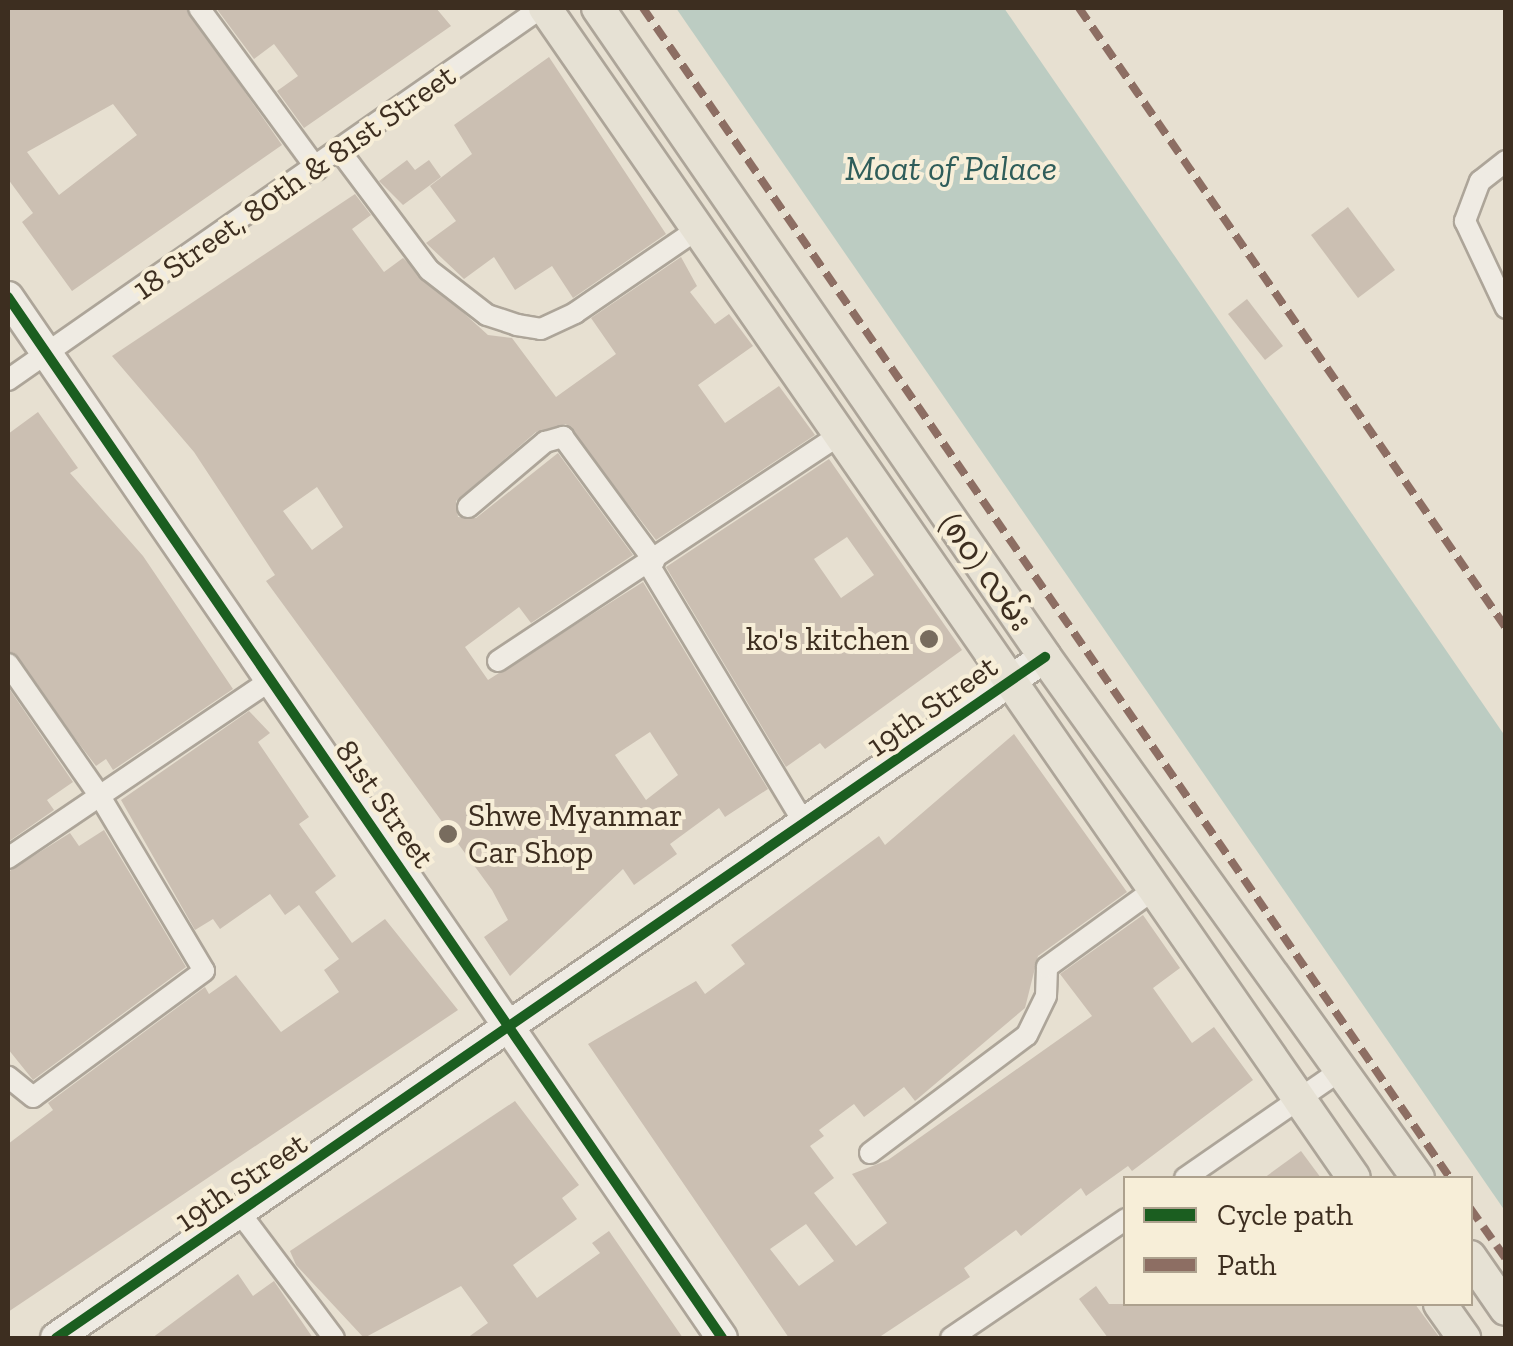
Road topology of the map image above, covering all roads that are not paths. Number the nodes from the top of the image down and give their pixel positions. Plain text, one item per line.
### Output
1 (199, 8) edge
2 (543, 8) edge
3 (598, 8) edge
4 (340, 150) junction
5 (1506, 161) edge
6 (317, 168) junction
7 (696, 230) junction
8 (8, 297) edge
9 (1506, 308) edge
10 (46, 354) junction
11 (8, 380) edge
12 (837, 436) junction
13 (468, 507) dead end
14 (651, 563) junction
15 (1045, 656) junction
16 (498, 661) dead end
17 (8, 664) edge
18 (269, 681) junction
19 (1008, 683) junction
20 (101, 798) junction
21 (806, 826) junction
22 (8, 858) edge
23 (1152, 891) junction
24 (512, 1030) junction
25 (1344, 1068) junction
26 (8, 1077) edge
27 (1300, 1100) junction
28 (870, 1152) dead end
29 (1188, 1176) edge
30 (1353, 1176) edge
31 (1417, 1176) edge
32 (240, 1213) junction
33 (1123, 1221) edge
34 (1473, 1261) edge
35 (1441, 1306) edge
36 (1506, 1309) edge
37 (56, 1338) edge
38 (334, 1338) edge
39 (722, 1338) edge
40 (951, 1338) edge
41 (1464, 1338) edge

1 - 6 street
2 - 4 street, 18 Street, 80th & 81st Street
2 - 7 main road, (၈၀) လမ်း
3 - 15 main road, (၈၀) လမ်း
4 - 6 street, 18 Street, 80th & 81st Street
4 - 7 street
5 - 9 street
6 - 10 street, 18 Street, 80th & 81st Street
7 - 12 main road, (၈၀) လမ်း
8 - 10 street, 81st Street
10 - 11 street, 18 Street, 80th & 81st Street
10 - 18 street, 81st Street
12 - 14 street
12 - 19 main road, (၈၀) လမ်း
13 - 14 street
14 - 16 street
14 - 21 street
15 - 19 street, 19th Street
15 - 25 main road, (၈၀) လမ်း
17 - 20 street
18 - 20 street
18 - 24 street, 81st Street
19 - 21 street, 19th Street
19 - 23 main road, (၈၀) လမ်း
20 - 22 street
20 - 26 street
21 - 24 street, 19th Street
23 - 27 main road, (၈၀) လမ်း
23 - 28 street
24 - 32 street, 19th Street
24 - 39 street, 81st Street
25 - 27 street
25 - 31 main road, (၈၀) လမ်း
27 - 29 street
27 - 30 main road, (၈၀) လမ်း
32 - 37 street, 19th Street
32 - 38 street
33 - 40 street
34 - 36 main road
35 - 41 main road

